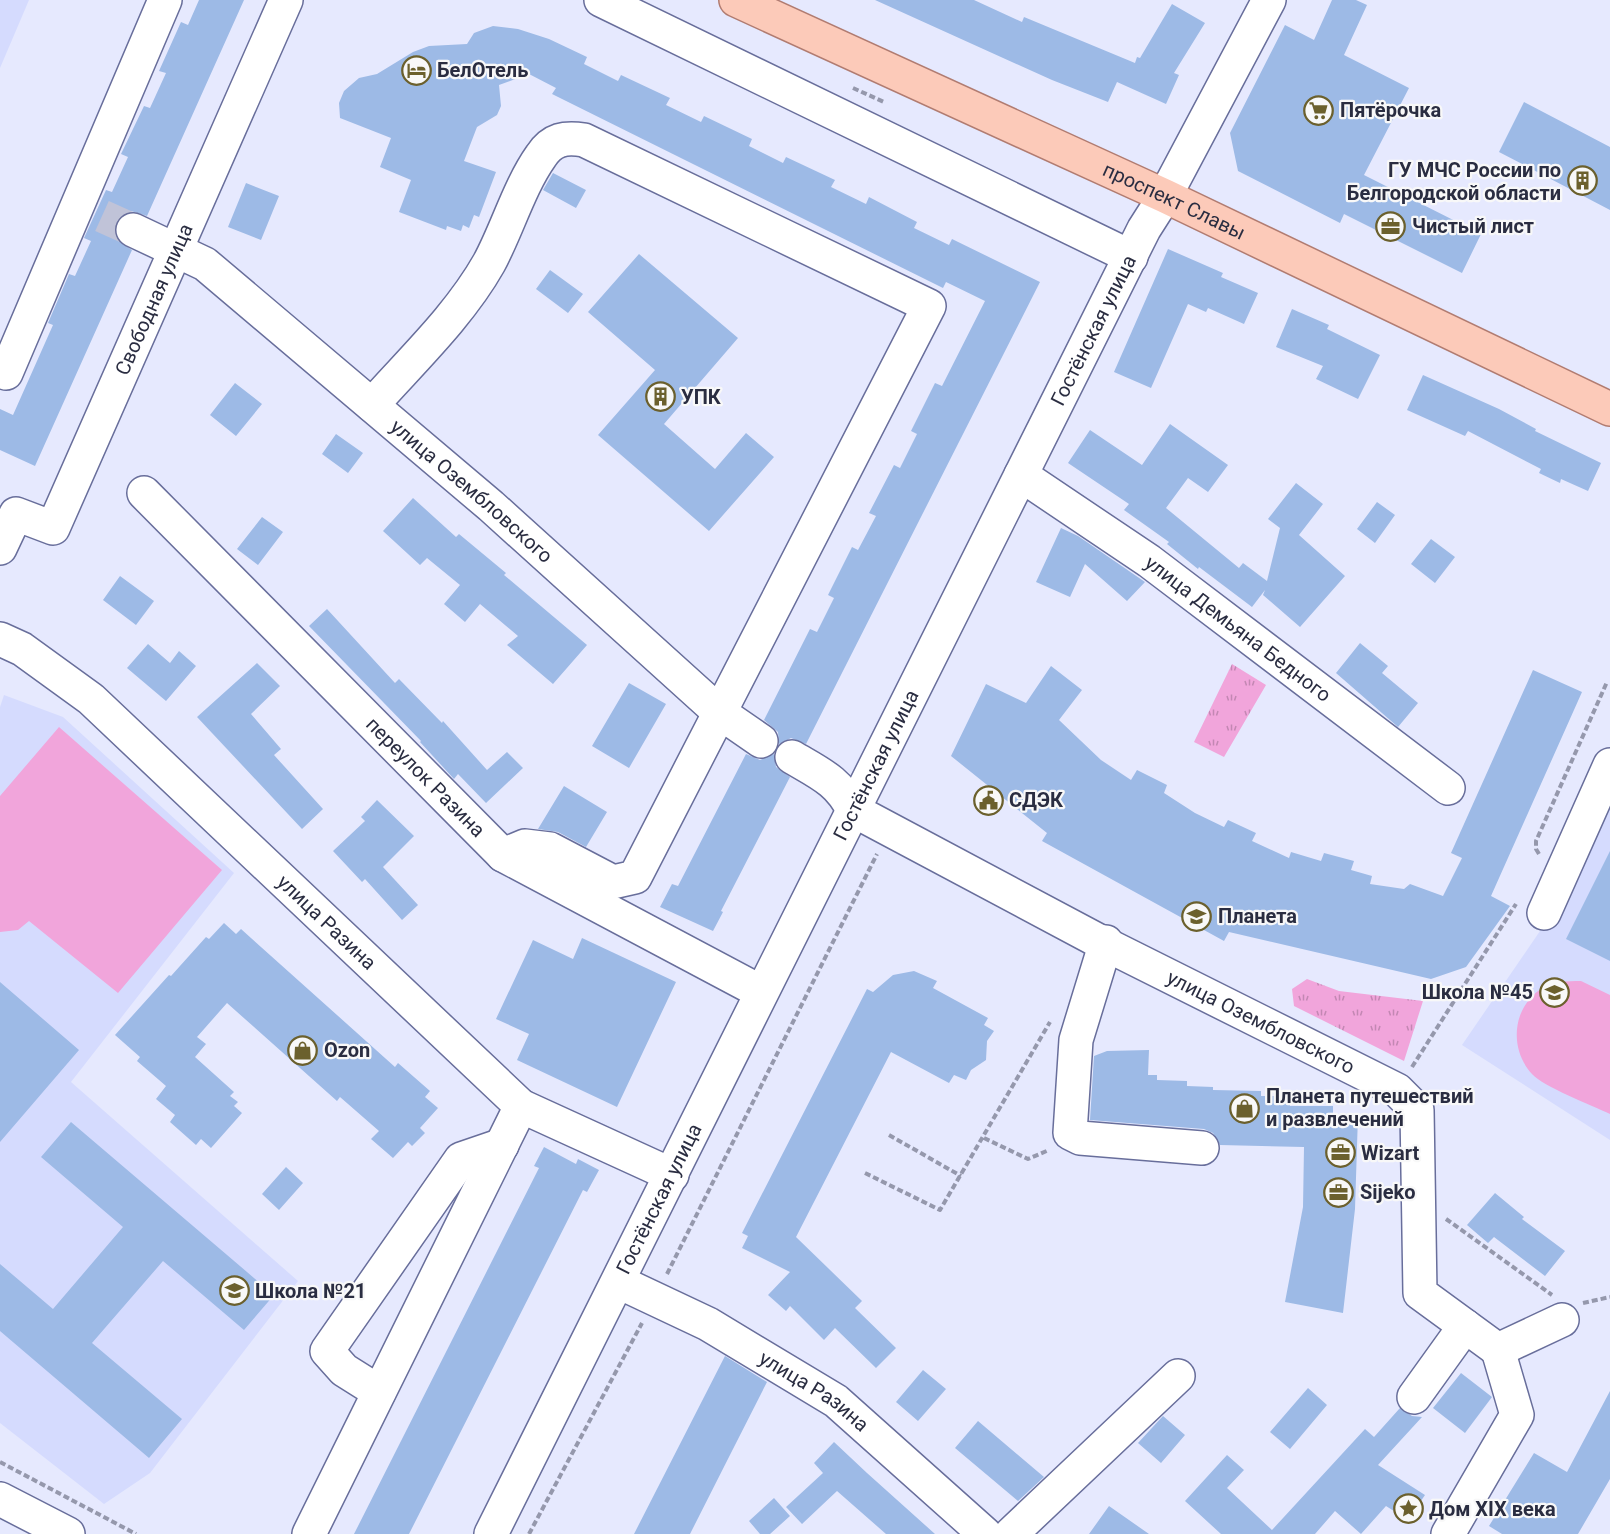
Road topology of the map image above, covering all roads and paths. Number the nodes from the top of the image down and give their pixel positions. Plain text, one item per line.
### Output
1 (165, 0) edge
2 (285, 0) edge
3 (601, 0) edge
4 (735, 0) edge
5 (1269, 0) edge
6 (847, 85) dead end
7 (890, 104) dead end
8 (1165, 196) junction
9 (132, 230) tunnel mouth
10 (176, 250) junction
11 (1131, 257) junction
12 (0, 371) edge
13 (372, 405) junction
14 (1610, 409) edge
15 (1021, 476) junction
16 (144, 493) dead end
17 (8, 511) edge
18 (0, 548) edge
19 (0, 639) edge
20 (1607, 682) dead end
21 (719, 712) junction
22 (761, 741) dead end
23 (792, 757) dead end
24 (1610, 765) edge
25 (1448, 788) dead end
26 (853, 810) junction
27 (889, 830) junction
28 (503, 855) junction
29 (1542, 861) dead end
30 (1533, 904) joint
31 (1106, 942) junction
32 (760, 992) junction
33 (1052, 1019) dead end
34 (1397, 1090) junction
35 (521, 1106) junction
36 (889, 1135) dead end
37 (984, 1138) junction
38 (1080, 1138) junction
39 (502, 1145) junction
40 (1203, 1148) dead end
41 (865, 1173) dead end
42 (672, 1175) junction
43 (961, 1176) junction
44 (1419, 1199) junction
45 (619, 1282) junction
46 (1610, 1297) edge
47 (655, 1299) junction
48 (1567, 1308) junction
49 (1465, 1326) junction
50 (1498, 1350) junction
51 (1178, 1376) dead end
52 (379, 1392) junction
53 (1414, 1397) dead end
54 (0, 1462) edge
55 (0, 1499) edge
56 (68, 1534) edge
57 (136, 1534) edge
58 (309, 1534) edge
59 (491, 1534) edge
60 (529, 1534) edge
61 (985, 1534) edge
62 (1011, 1534) edge
63 (1448, 1534) edge

1 - 12 street
2 - 10 street, Свободная улица
3 - 11 street
4 - 8 main road, проспект Славы
5 - 8 street, Гостёнская улица
6 - 7 path
8 - 11 street, Гостёнская улица
8 - 14 main road, проспект Славы
9 - 10 street, улица Озембловского
10 - 13 street, улица Озембловского
10 - 17 street, Свободная улица
11 - 15 street, Гостёнская улица
13 - 21 street, улица Озембловского
13 - 21 street
15 - 25 street, улица Демьяна Бедного
15 - 26 street, Гостёнская улица
16 - 28 street, переулок Разина
17 - 18 street, Свободная улица
19 - 35 street, улица Разина
20 - 29 path
21 - 22 street, улица Озембловского
21 - 28 street
23 - 26 street
24 - 30 street
26 - 27 street, улица Озембловского
26 - 32 street, Гостёнская улица
27 - 31 street, улица Озембловского
27 - 47 path
28 - 32 street, переулок Разина
30 - 34 path
31 - 34 street, улица Озембловского
31 - 38 street
32 - 42 street, Гостёнская улица
33 - 37 path
34 - 44 street, улица Озембловского
35 - 39 street
35 - 42 street, улица Разина
36 - 43 path
37 - 38 path
37 - 43 path
38 - 40 street
39 - 52 street
39 - 52 street
41 - 43 path
42 - 45 street, Гостёнская улица
44 - 48 path
44 - 49 street, улица Озембловского
45 - 47 street, улица Разина
45 - 59 street, Гостёнская улица
46 - 48 path
47 - 60 path
47 - 61 street, улица Разина
48 - 50 street
49 - 50 street, улица Озембловского
49 - 53 street
50 - 63 street
51 - 62 street
52 - 58 street
54 - 57 path
55 - 56 street

